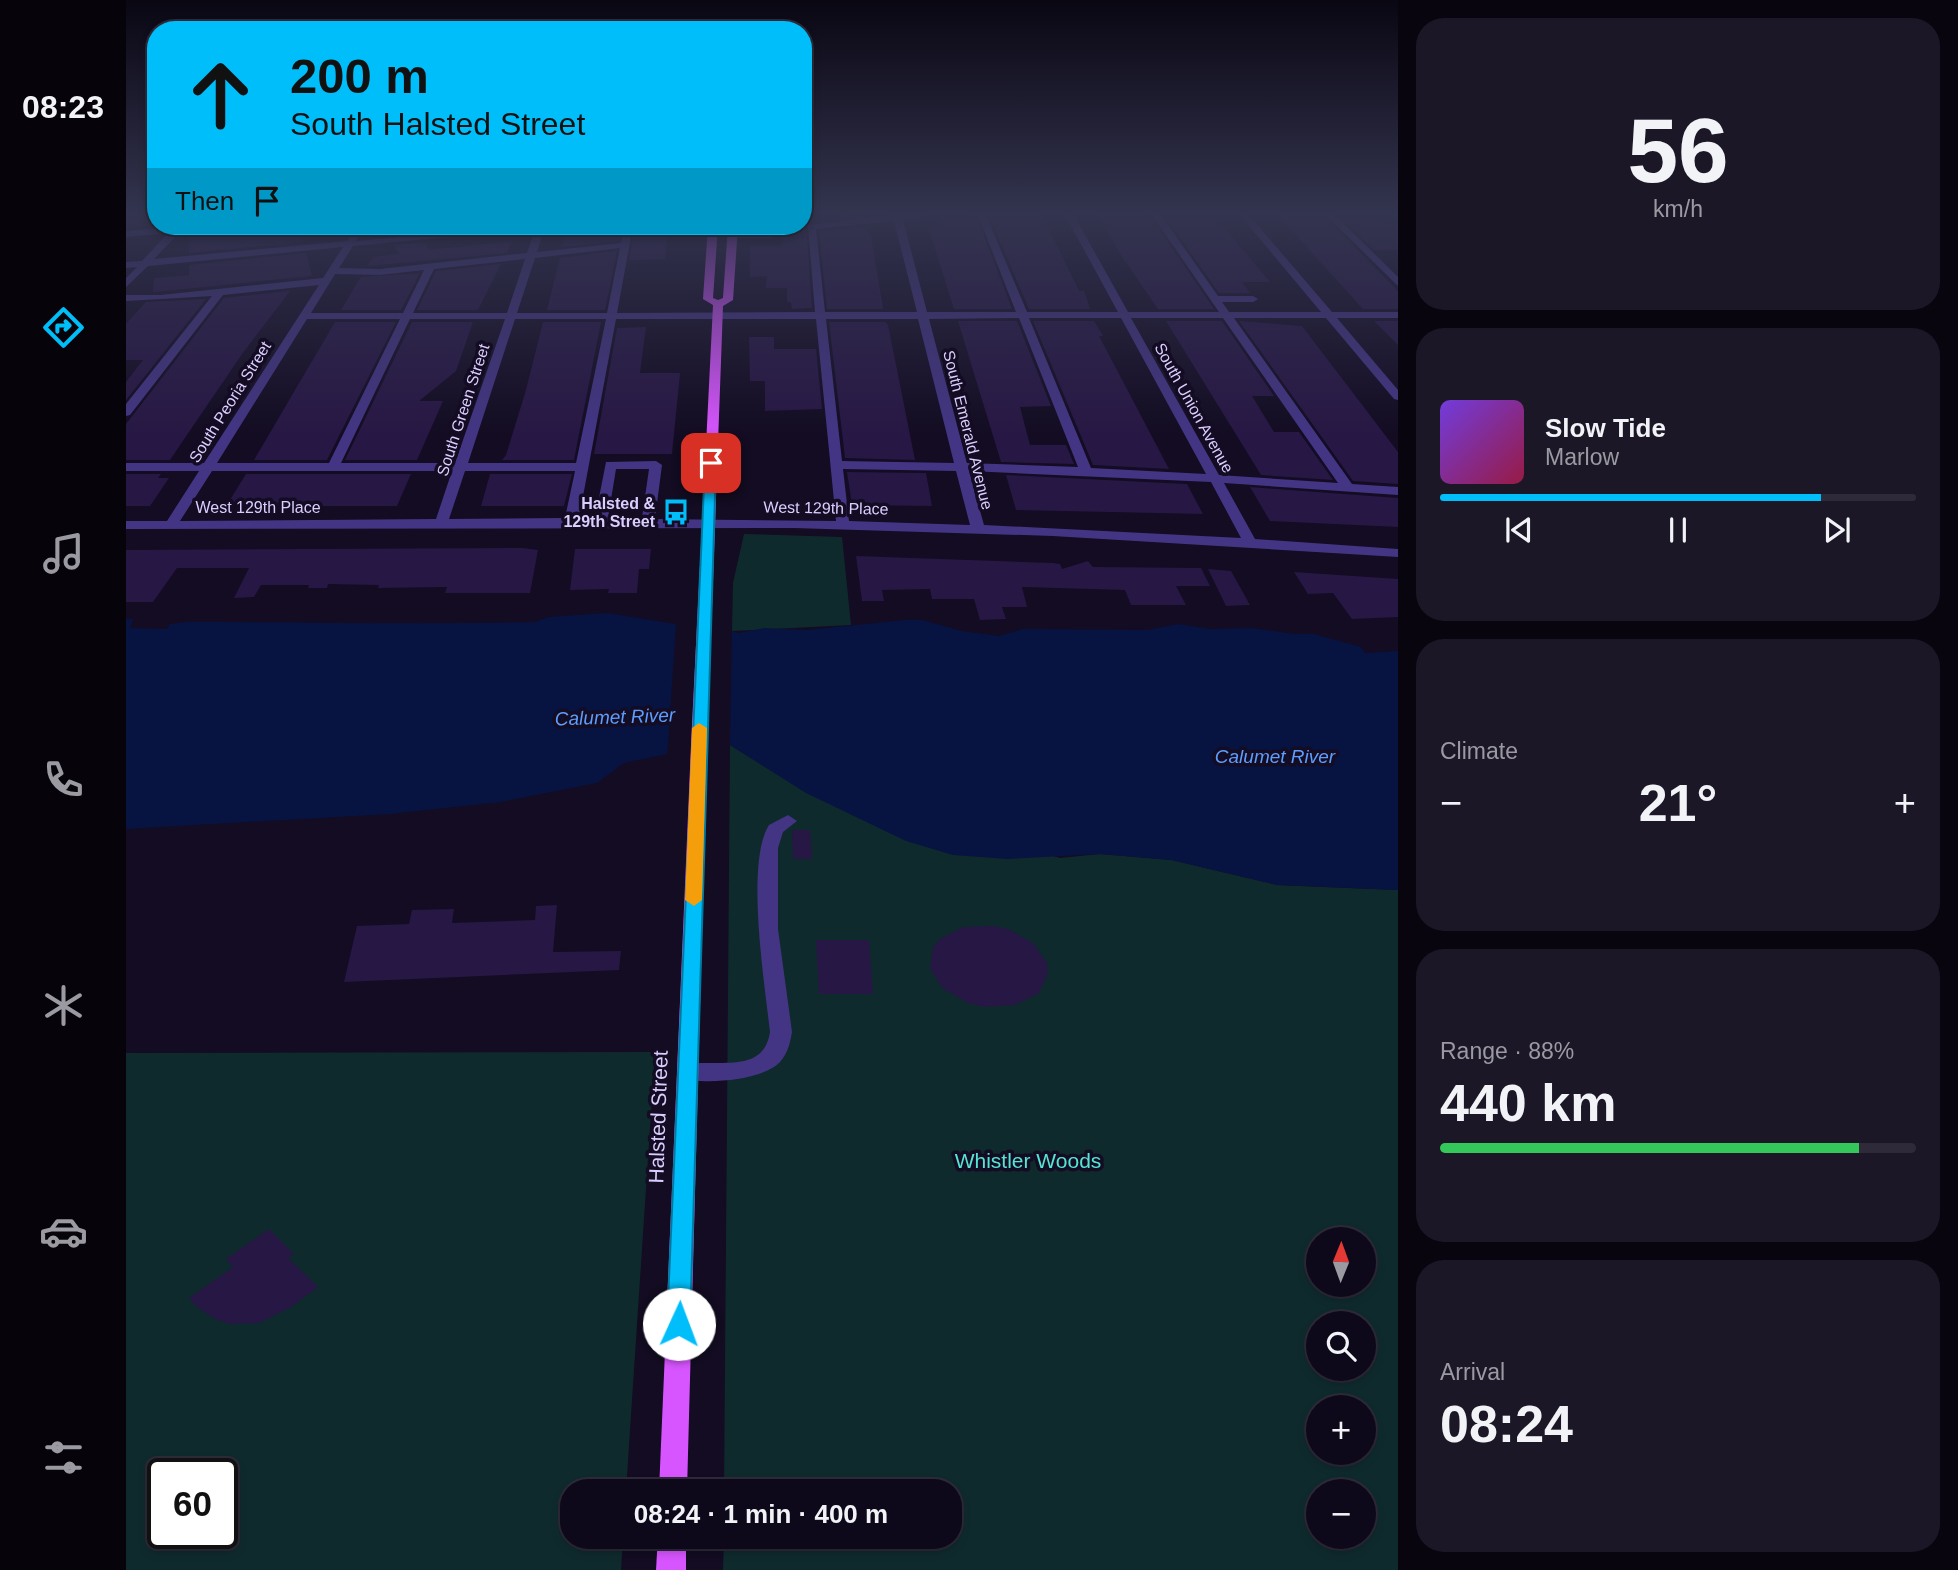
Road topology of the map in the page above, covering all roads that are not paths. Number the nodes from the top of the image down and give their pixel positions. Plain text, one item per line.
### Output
1 (245, 288) edge
2 (321, 288) edge
3 (420, 288) edge
4 (520, 288) edge
5 (616, 288) edge
6 (709, 288) edge
7 (729, 288) edge
8 (818, 288) edge
9 (915, 288) edge
10 (1011, 288) edge
11 (1110, 288) edge
12 (1207, 288) edge
13 (1306, 288) edge
14 (220, 292) junction
15 (126, 298) edge
16 (1214, 299) junction
17 (1253, 299) dead end
18 (718, 310) junction
19 (1125, 315) junction
20 (1226, 315) junction
21 (1329, 315) junction
22 (1398, 315) edge
23 (304, 316) junction
24 (407, 316) junction
25 (511, 316) junction
26 (611, 316) junction
27 (821, 316) junction
28 (922, 316) junction
29 (1022, 316) junction
30 (1398, 397) edge
31 (126, 412) edge
32 (836, 465) junction
33 (126, 467) edge
34 (208, 467) junction
35 (333, 467) junction
36 (460, 467) junction
37 (582, 467) junction
38 (961, 467) junction
39 (1086, 472) junction
40 (1215, 478) junction
41 (1348, 488) junction
42 (1398, 491) edge
43 (571, 523) junction
44 (601, 523) junction
45 (648, 523) junction
46 (708, 523) junction
47 (441, 524) junction
48 (126, 525) edge
49 (172, 525) junction
50 (843, 526) junction
51 (978, 530) junction
52 (1250, 542) junction
53 (1398, 553) edge
54 (788, 821) dead end
55 (688, 1072) junction
56 (673, 1479) edge
57 (672, 1549) edge
58 (671, 1570) edge

1 - 14 street
2 - 23 street, South Peoria Street
3 - 24 street
4 - 25 street, South Green Street
5 - 26 street
6 - 18 main road
7 - 18 main road
8 - 27 street
9 - 28 street, South Emerald Avenue
10 - 29 street
11 - 19 street, South Union Avenue
12 - 16 street
13 - 21 street
14 - 15 street
14 - 31 street
16 - 17 street
16 - 20 street
18 - 26 street
18 - 27 street
18 - 46 main road, Halsted Street
19 - 20 street
19 - 29 street
19 - 40 street, South Union Avenue
20 - 21 street
20 - 41 street
21 - 22 street
21 - 30 street
23 - 24 street
23 - 34 street, South Peoria Street
24 - 25 street
24 - 35 street
25 - 26 street
25 - 36 street, South Green Street
26 - 37 street
27 - 28 street
27 - 32 street
28 - 29 street
28 - 38 street, South Emerald Avenue
29 - 39 street
32 - 38 street
32 - 50 street
33 - 34 street
34 - 35 street
34 - 49 street, South Peoria Street
35 - 36 street
36 - 37 street
36 - 47 street, South Green Street
37 - 43 street
38 - 39 street
38 - 51 street, South Emerald Avenue
39 - 40 street
40 - 41 street
40 - 52 street, South Union Avenue
41 - 42 street
43 - 44 street, West 129th Place
43 - 47 street, West 129th Place
44 - 45 street, West 129th Place
44 - 45 street
45 - 46 street, West 129th Place
46 - 50 street, West 129th Place
46 - 55 main road, Halsted Street
47 - 49 street, West 129th Place
48 - 49 street, West 129th Place
50 - 51 street, West 129th Place
51 - 52 street, West 129th Place
52 - 53 street, West 129th Place
54 - 55 street
55 - 56 main road, Halsted Street
57 - 58 main road

